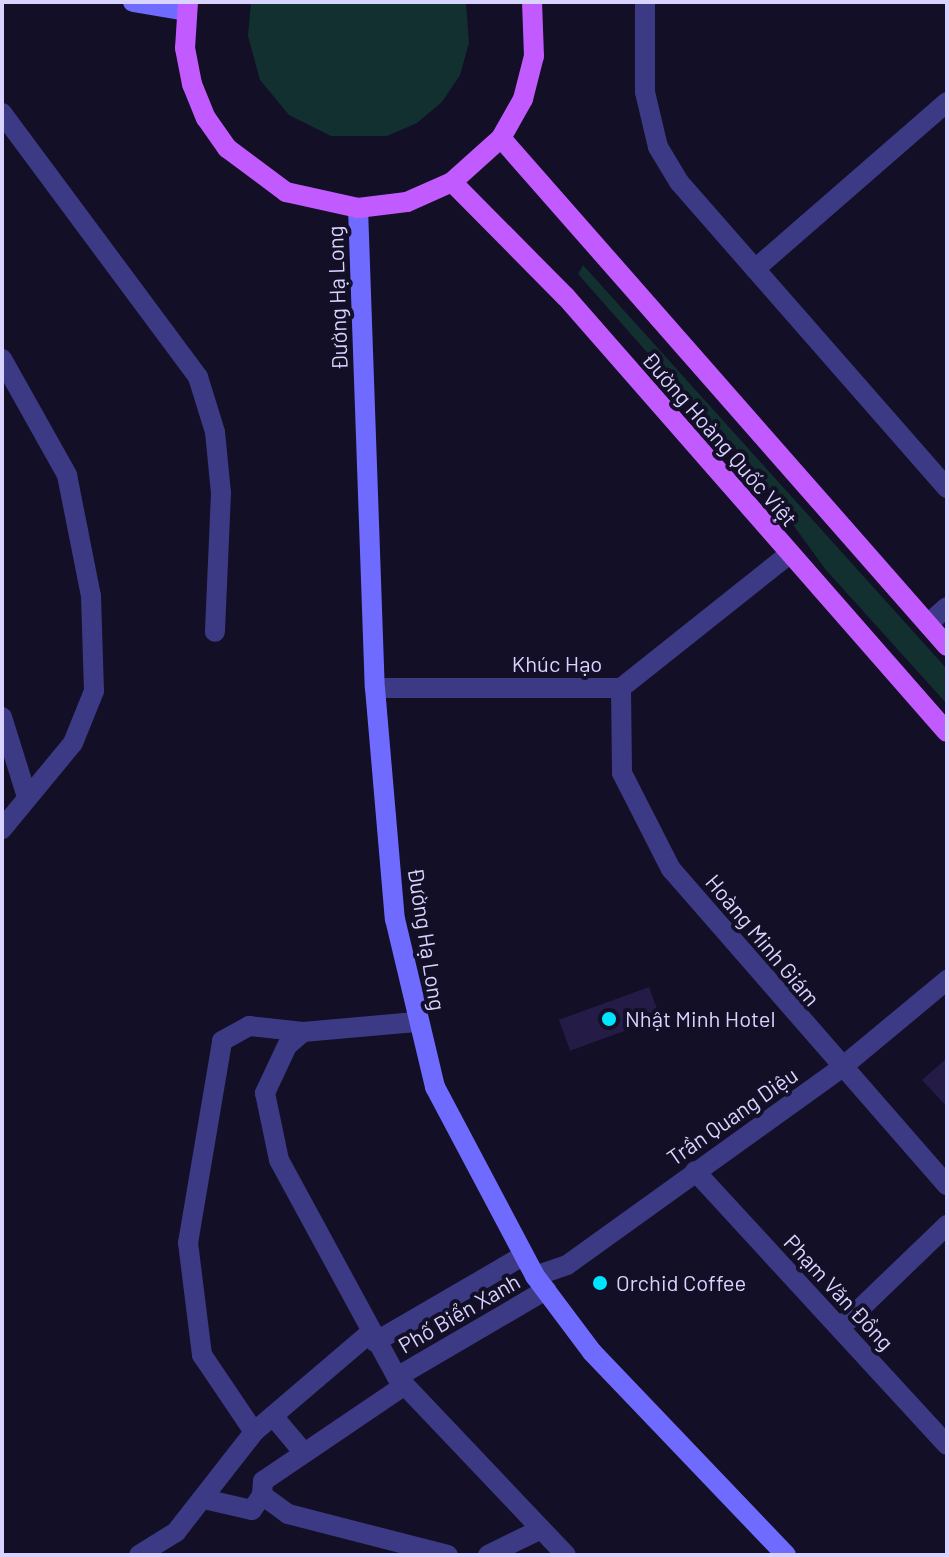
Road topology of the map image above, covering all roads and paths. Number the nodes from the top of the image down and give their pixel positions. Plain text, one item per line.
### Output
1 (133, 2) edge
2 (532, 2) edge
3 (645, 2) edge
4 (187, 6) edge
5 (947, 102) edge
6 (2, 113) edge
7 (501, 138) junction
8 (452, 182) junction
9 (358, 208) junction
10 (755, 269) junction
11 (2, 359) edge
12 (947, 488) edge
13 (788, 555) junction
14 (947, 607) edge
15 (928, 624) junction
16 (215, 632) dead end
17 (947, 646) edge
18 (375, 688) junction
19 (621, 688) junction
20 (2, 717) edge
21 (947, 732) edge
22 (26, 794) junction
23 (2, 829) edge
24 (947, 980) edge
25 (416, 1022) junction
26 (303, 1032) junction
27 (841, 1068) junction
28 (695, 1171) junction
29 (947, 1185) edge
30 (947, 1225) edge
31 (523, 1256) junction
32 (540, 1283) junction
33 (840, 1328) junction
34 (372, 1338) junction
35 (401, 1381) junction
36 (273, 1416) junction
37 (254, 1432) junction
38 (947, 1445) edge
39 (304, 1453) junction
40 (262, 1495) junction
41 (204, 1499) junction
42 (539, 1530) junction
43 (504, 1550) edge
44 (139, 1555) edge
45 (448, 1555) edge
46 (488, 1555) edge
47 (566, 1555) edge
48 (786, 1555) edge

1 - 4 main road
2 - 7 main road
3 - 10 street
4 - 9 main road
5 - 10 street
6 - 16 street
7 - 8 main road
7 - 15 main road, Đường Hoàng Quốc Việt
8 - 9 main road
8 - 13 main road, Đường Hoàng Quốc Việt
9 - 18 main road, Đường Hạ Long
10 - 12 street
11 - 22 street
13 - 19 street, Khúc Hạo
13 - 21 main road, Đường Hoàng Quốc Việt
14 - 15 street
15 - 17 main road, Đường Hoàng Quốc Việt
18 - 19 street, Khúc Hạo
18 - 25 main road, Đường Hạ Long
19 - 27 street, Hoàng Minh Giám
20 - 22 street
22 - 23 street
24 - 27 street, Trần Quang Diệu
25 - 26 street
25 - 31 main road, Đường Hạ Long
26 - 34 street
26 - 37 street
27 - 28 street, Trần Quang Diệu
27 - 29 street, Hoàng Minh Giám
28 - 32 street, Trần Quang Diệu
28 - 33 street, Phạm Văn Đồng
30 - 33 street
31 - 32 main road, Đường Hạ Long
31 - 34 street, Phố Biển Xanh
32 - 35 street, Phố Biển Xanh
32 - 48 main road, Đường Hạ Long
33 - 38 street, Phạm Văn Đồng
34 - 35 street
34 - 36 street, Phố Biển Xanh
35 - 39 street, Phố Biển Xanh
35 - 42 street
36 - 37 street, Phố Biển Xanh
36 - 39 street
37 - 41 street, Phố Biển Xanh
39 - 40 street, Phố Biển Xanh
40 - 41 street
40 - 45 street
41 - 44 street, Phố Biển Xanh
42 - 43 street
42 - 47 street
43 - 46 street

